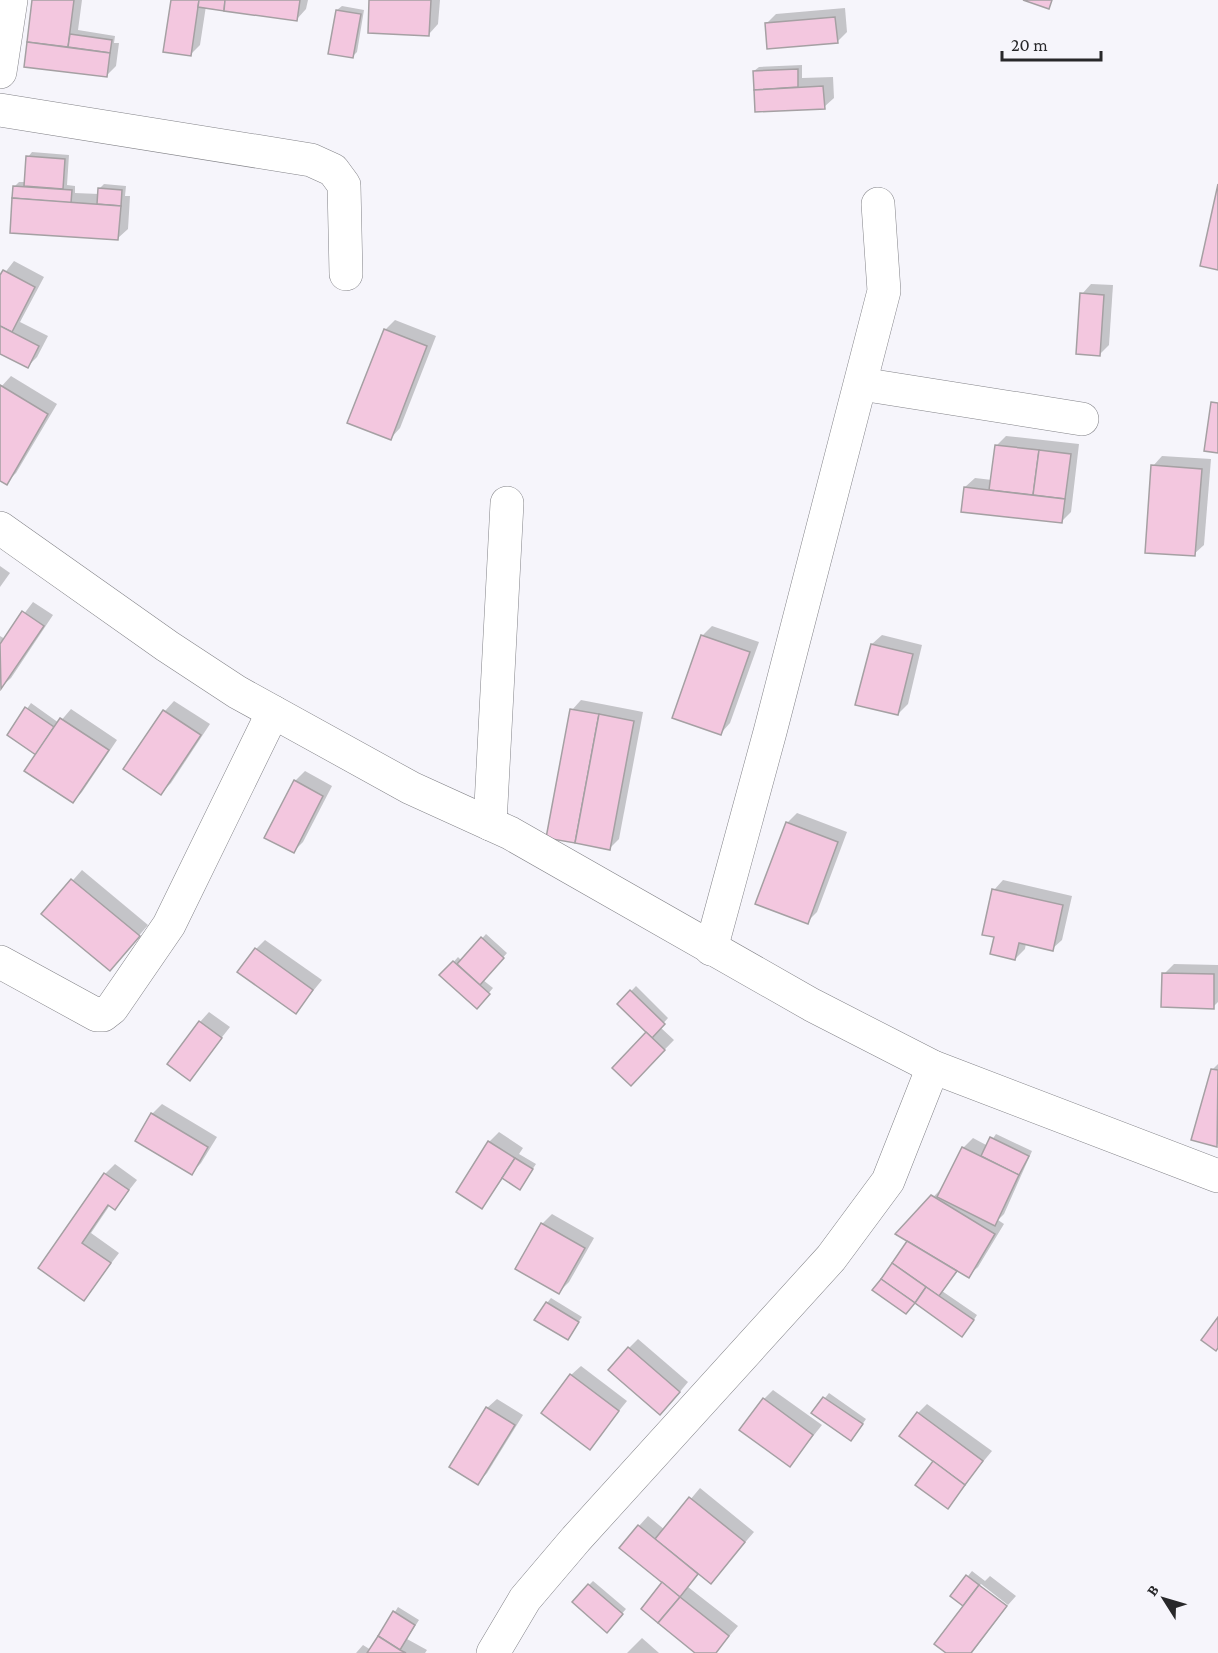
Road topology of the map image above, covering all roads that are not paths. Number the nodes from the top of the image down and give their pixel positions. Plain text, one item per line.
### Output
1 (11, 0) edge
2 (0, 72) edge
3 (0, 110) edge
4 (878, 204) dead end
5 (346, 274) dead end
6 (861, 384) junction
7 (1082, 419) dead end
8 (507, 503) dead end
9 (0, 528) edge
10 (273, 712) junction
11 (490, 824) junction
12 (711, 949) junction
13 (0, 962) edge
14 (933, 1066) junction
15 (1218, 1176) edge
16 (493, 1653) edge

1 - 2 street
3 - 5 street
4 - 6 street
6 - 7 street
6 - 12 street
8 - 11 street
9 - 10 street
10 - 11 street
10 - 13 street
11 - 12 street
12 - 14 street
14 - 15 street
14 - 16 street

